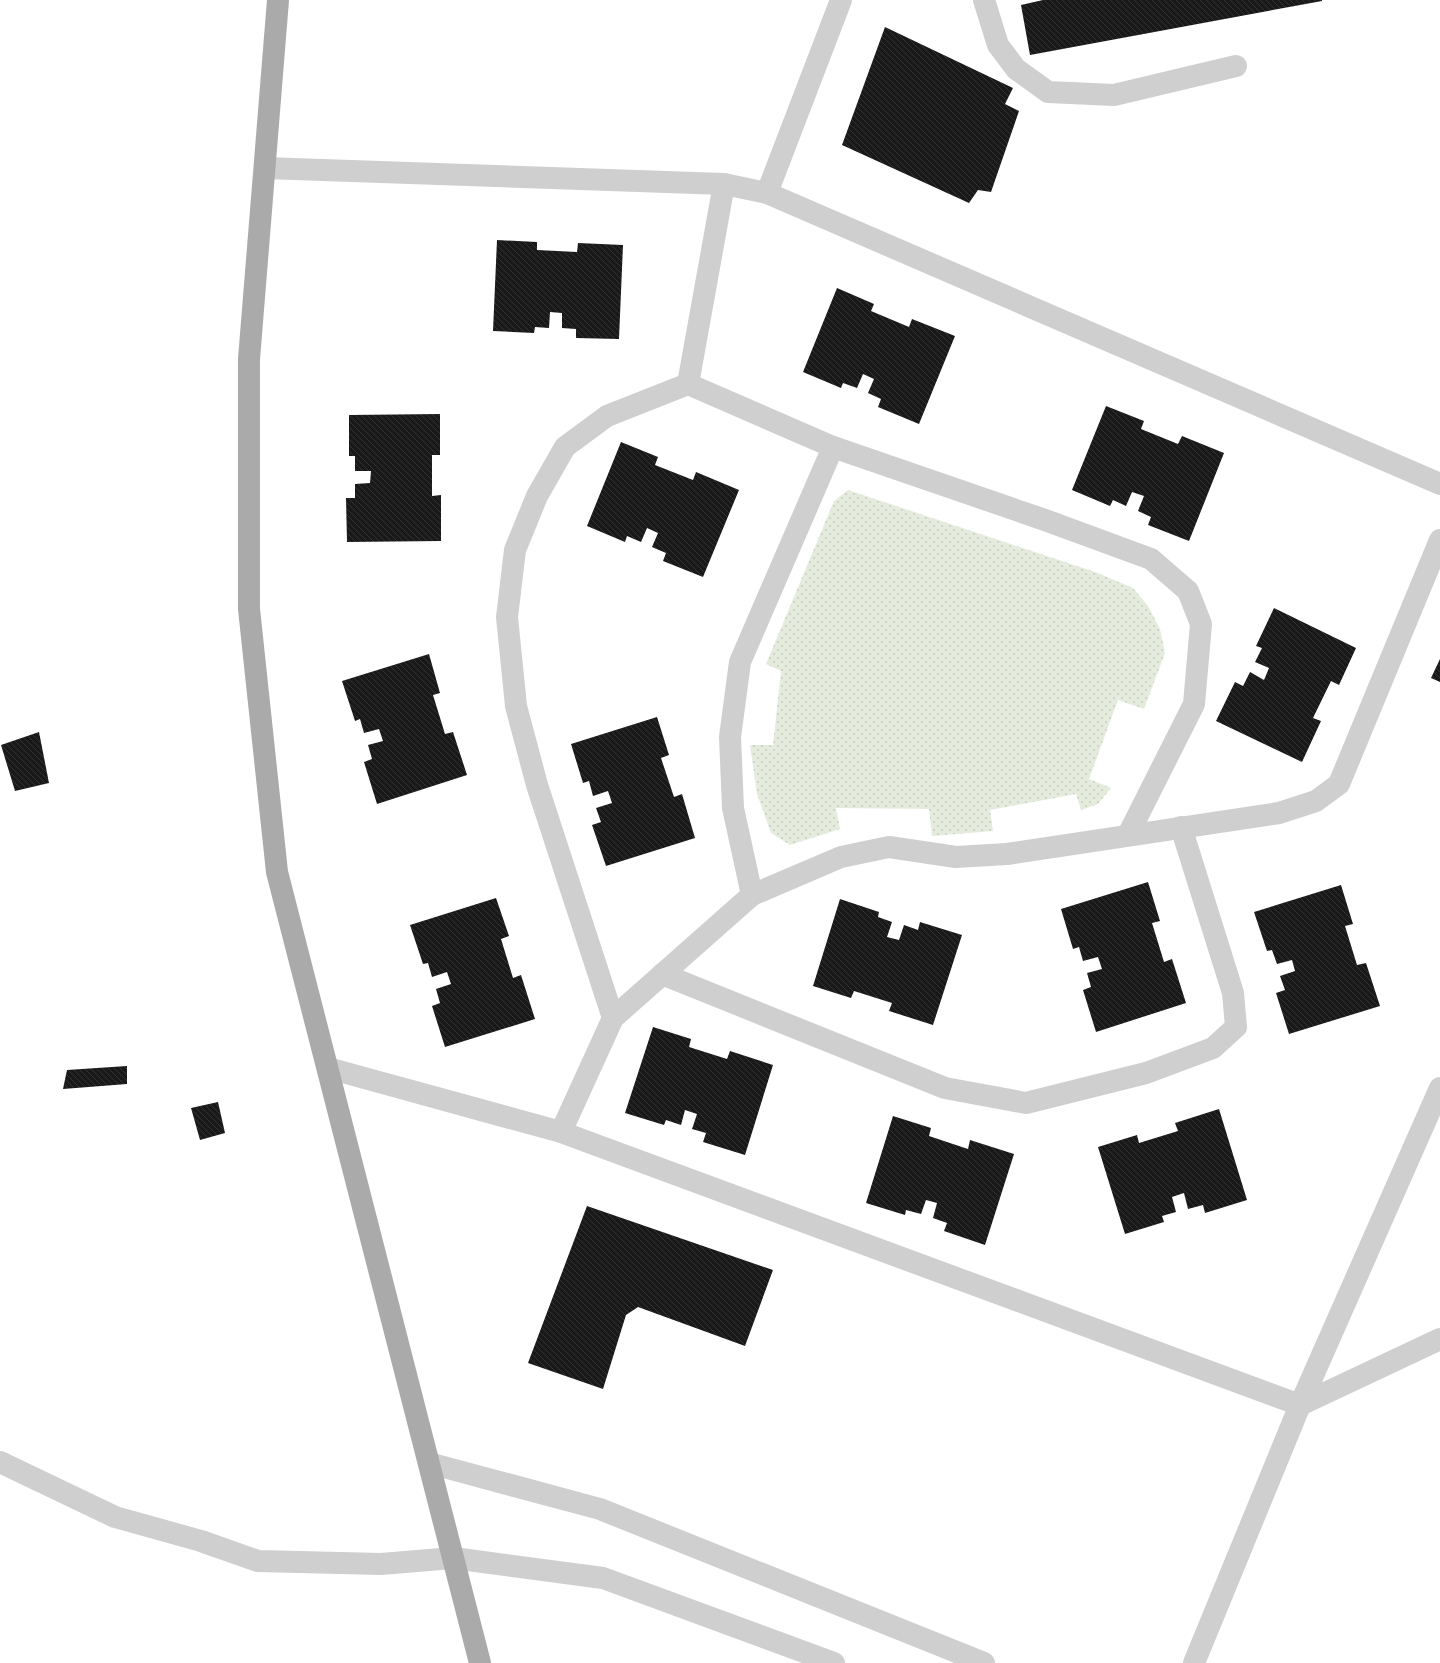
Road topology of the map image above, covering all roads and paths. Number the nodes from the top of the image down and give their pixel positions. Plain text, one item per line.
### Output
1 (278, 0) edge
2 (841, 0) edge
3 (984, 0) edge
4 (1236, 66) dead end
5 (265, 168) junction
6 (724, 184) junction
7 (767, 193) junction
8 (688, 384) junction
9 (833, 447) junction
10 (1440, 484) edge
11 (1440, 540) edge
12 (1181, 827) junction
13 (1128, 835) junction
14 (752, 895) junction
15 (662, 974) junction
16 (613, 1018) junction
17 (328, 1068) junction
18 (1440, 1088) edge
19 (561, 1132) junction
20 (1440, 1339) edge
21 (1300, 1405) junction
22 (0, 1462) edge
23 (429, 1463) junction
24 (453, 1558) junction
25 (480, 1663) edge
26 (834, 1663) edge
27 (984, 1663) edge
28 (1194, 1663) edge

1 - 5 main road
2 - 7 street
3 - 4 street
5 - 6 street
5 - 17 main road
6 - 7 street
6 - 8 street
7 - 10 street
8 - 9 street
8 - 16 street
9 - 13 street
9 - 14 street
11 - 12 street
12 - 13 street
12 - 15 street
13 - 14 street
14 - 15 street
15 - 16 street
16 - 19 street
17 - 19 street
17 - 23 main road
18 - 21 street
19 - 21 street
20 - 21 street
21 - 28 street
22 - 24 street
23 - 24 main road
23 - 27 street
24 - 25 main road
24 - 26 street

